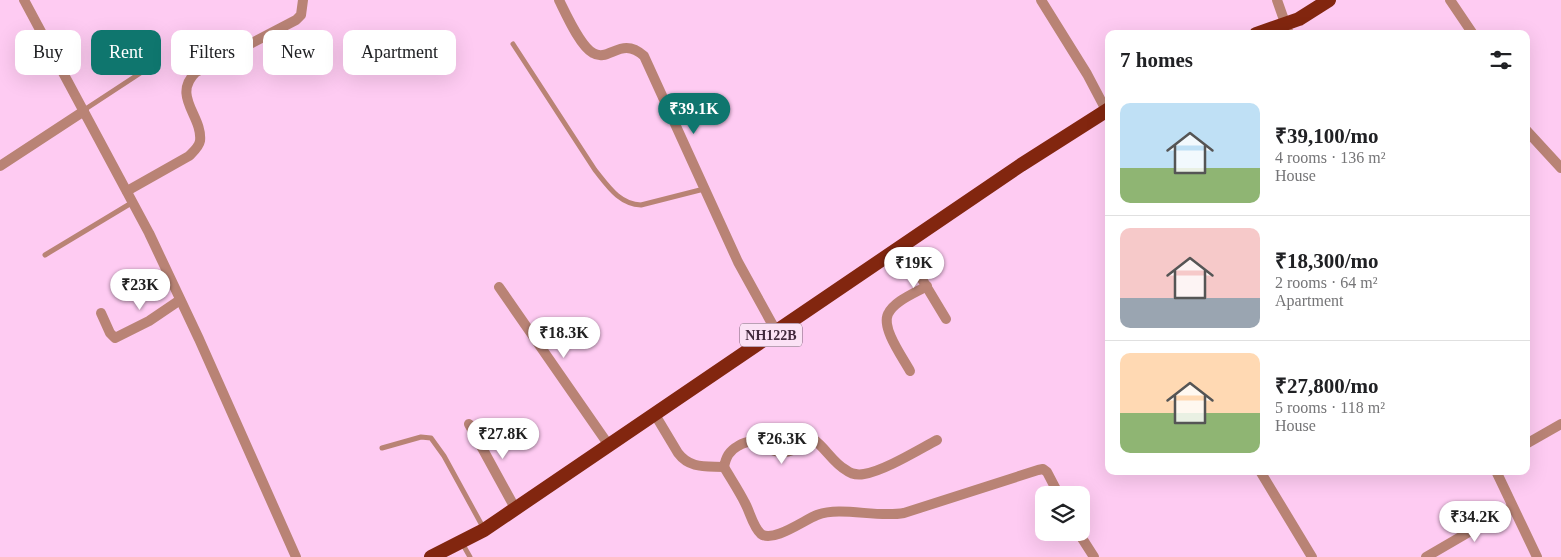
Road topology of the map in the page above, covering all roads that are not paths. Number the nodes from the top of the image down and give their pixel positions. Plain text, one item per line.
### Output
1 (24, 0) edge
2 (303, 0) edge
3 (559, 0) edge
4 (1041, 0) edge
5 (1277, 0) edge
6 (1329, 0) edge
7 (1450, 0) edge
8 (1287, 29) edge
9 (1470, 30) edge
10 (513, 44) dead end
11 (137, 75) edge
12 (1105, 106) edge
13 (84, 111) junction
14 (1105, 111) edge
15 (1530, 134) edge
16 (0, 166) edge
17 (1561, 168) edge
18 (705, 189) junction
19 (127, 191) junction
20 (133, 202) junction
21 (902, 246) junction
22 (45, 255) dead end
23 (926, 286) junction
24 (499, 287) dead end
25 (180, 300) junction
26 (101, 313) dead end
27 (946, 319) dead end
28 (776, 331) junction
29 (910, 371) dead end
30 (654, 413) junction
31 (469, 424) dead end
32 (1561, 424) edge
33 (938, 440) dead end
34 (1530, 442) edge
35 (608, 444) junction
36 (382, 448) dead end
37 (724, 467) junction
38 (1262, 475) edge
39 (1498, 475) edge
40 (1054, 486) edge
41 (1512, 507) junction
42 (515, 508) junction
43 (484, 530) junction
44 (1084, 541) edge
45 (461, 542) junction
46 (296, 557) edge
47 (432, 557) edge
48 (470, 557) edge
49 (1094, 557) edge
50 (1312, 557) edge
51 (1426, 557) edge
52 (1537, 557) edge

1 - 13 street
2 - 19 street
3 - 18 street
4 - 12 street
5 - 8 street
6 - 8 highway
7 - 9 street
10 - 18 lane
11 - 13 lane
13 - 16 street
13 - 19 street
14 - 21 highway, NH122B
15 - 17 street
18 - 28 street
19 - 20 street
20 - 22 lane
20 - 25 street
21 - 23 street
21 - 28 highway, NH122B
23 - 27 street
23 - 29 street
24 - 35 street
25 - 26 street
25 - 46 street
28 - 30 highway, NH122B
30 - 35 highway, NH122B
30 - 37 street
31 - 42 street
32 - 34 street
33 - 37 street
35 - 42 highway, NH122B
36 - 43 lane
37 - 40 street
38 - 50 street
39 - 41 street
41 - 51 street
41 - 52 street
42 - 43 highway, NH122B
43 - 45 highway, NH122B
44 - 49 street
45 - 47 highway, NH122B
45 - 48 lane

